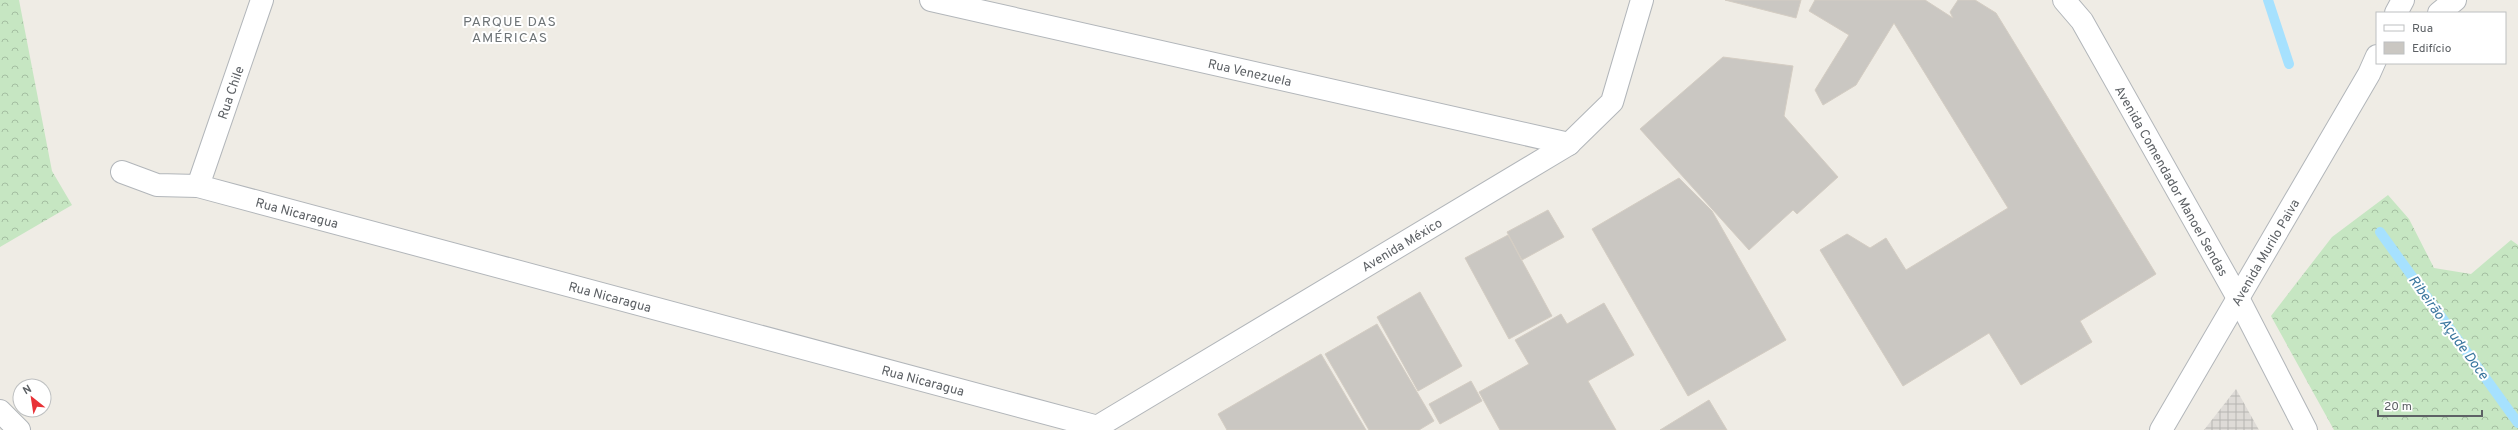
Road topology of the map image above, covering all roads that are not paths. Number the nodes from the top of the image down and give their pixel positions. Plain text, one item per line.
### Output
1 (262, 0) edge
2 (931, 0) edge
3 (1642, 0) edge
4 (2064, 0) edge
5 (2403, 0) edge
6 (2455, 0) edge
7 (2397, 12) edge
8 (2440, 12) edge
9 (2376, 65) edge
10 (1569, 144) junction
11 (122, 172) dead end
12 (198, 186) junction
13 (2238, 298) junction
14 (0, 411) edge
15 (1096, 429) edge
16 (19, 430) edge
17 (2161, 430) edge
18 (2306, 430) edge

1 - 12 street, Rua Chile
2 - 10 street, Rua Venezuela
3 - 10 street, Avenida México
4 - 13 street, Avenida Comendador Manoel Sendas
5 - 7 street
6 - 8 street
9 - 13 street, Avenida Murilo Paiva
10 - 15 street, Avenida México
11 - 12 street, Rua Nicaragua
12 - 15 street, Rua Nicaragua
13 - 17 street, Avenida Murilo Paiva
13 - 18 street, Avenida Comendador Manoel Sendas
14 - 16 street

